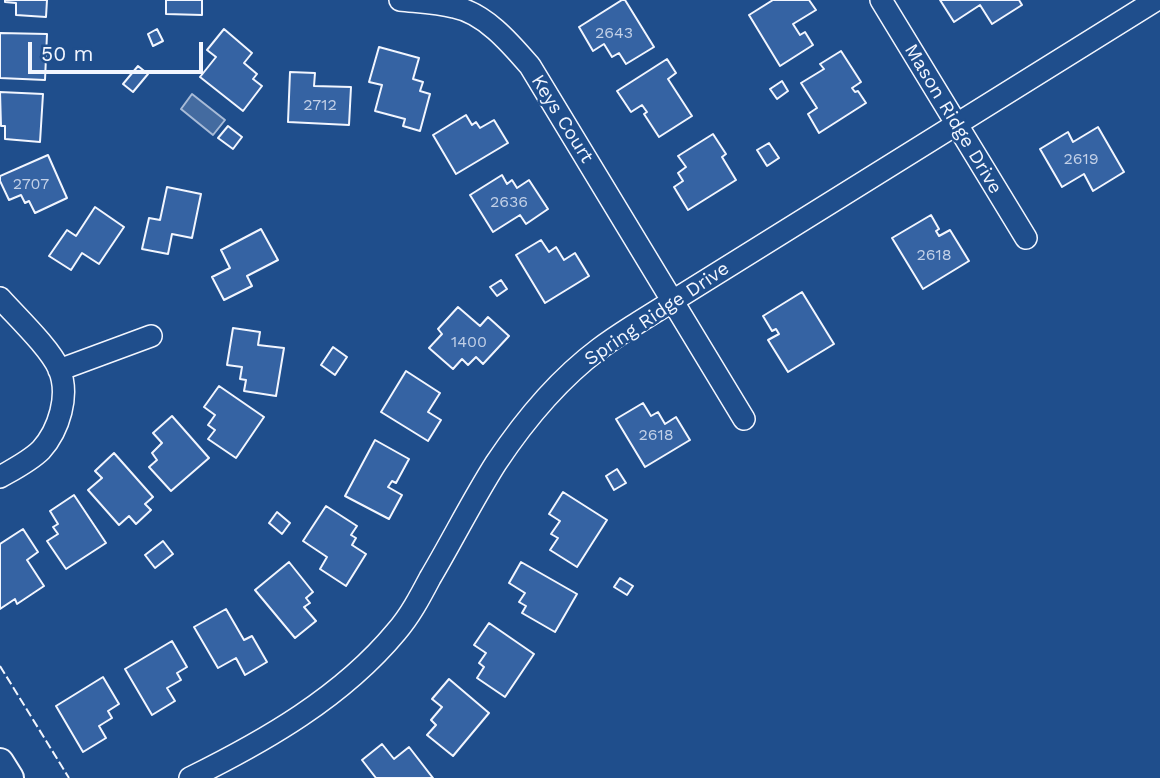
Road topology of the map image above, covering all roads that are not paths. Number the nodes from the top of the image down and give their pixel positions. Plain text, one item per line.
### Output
1 (400, 0) edge
2 (881, 0) edge
3 (1156, 0) edge
4 (956, 123) junction
5 (1026, 238) dead end
6 (0, 298) edge
7 (673, 302) junction
8 (151, 336) dead end
9 (60, 370) junction
10 (744, 419) dead end
11 (0, 477) edge
12 (0, 762) edge
13 (10, 778) edge
14 (190, 778) edge

1 - 7 street, Keys Court
2 - 4 street, Mason Ridge Drive
3 - 4 street, Spring Ridge Drive
4 - 5 street, Mason Ridge Drive
4 - 7 street, Spring Ridge Drive
6 - 9 street
7 - 10 street, Keys Court
7 - 14 street, Spring Ridge Drive
8 - 9 street
9 - 11 street
12 - 13 street

